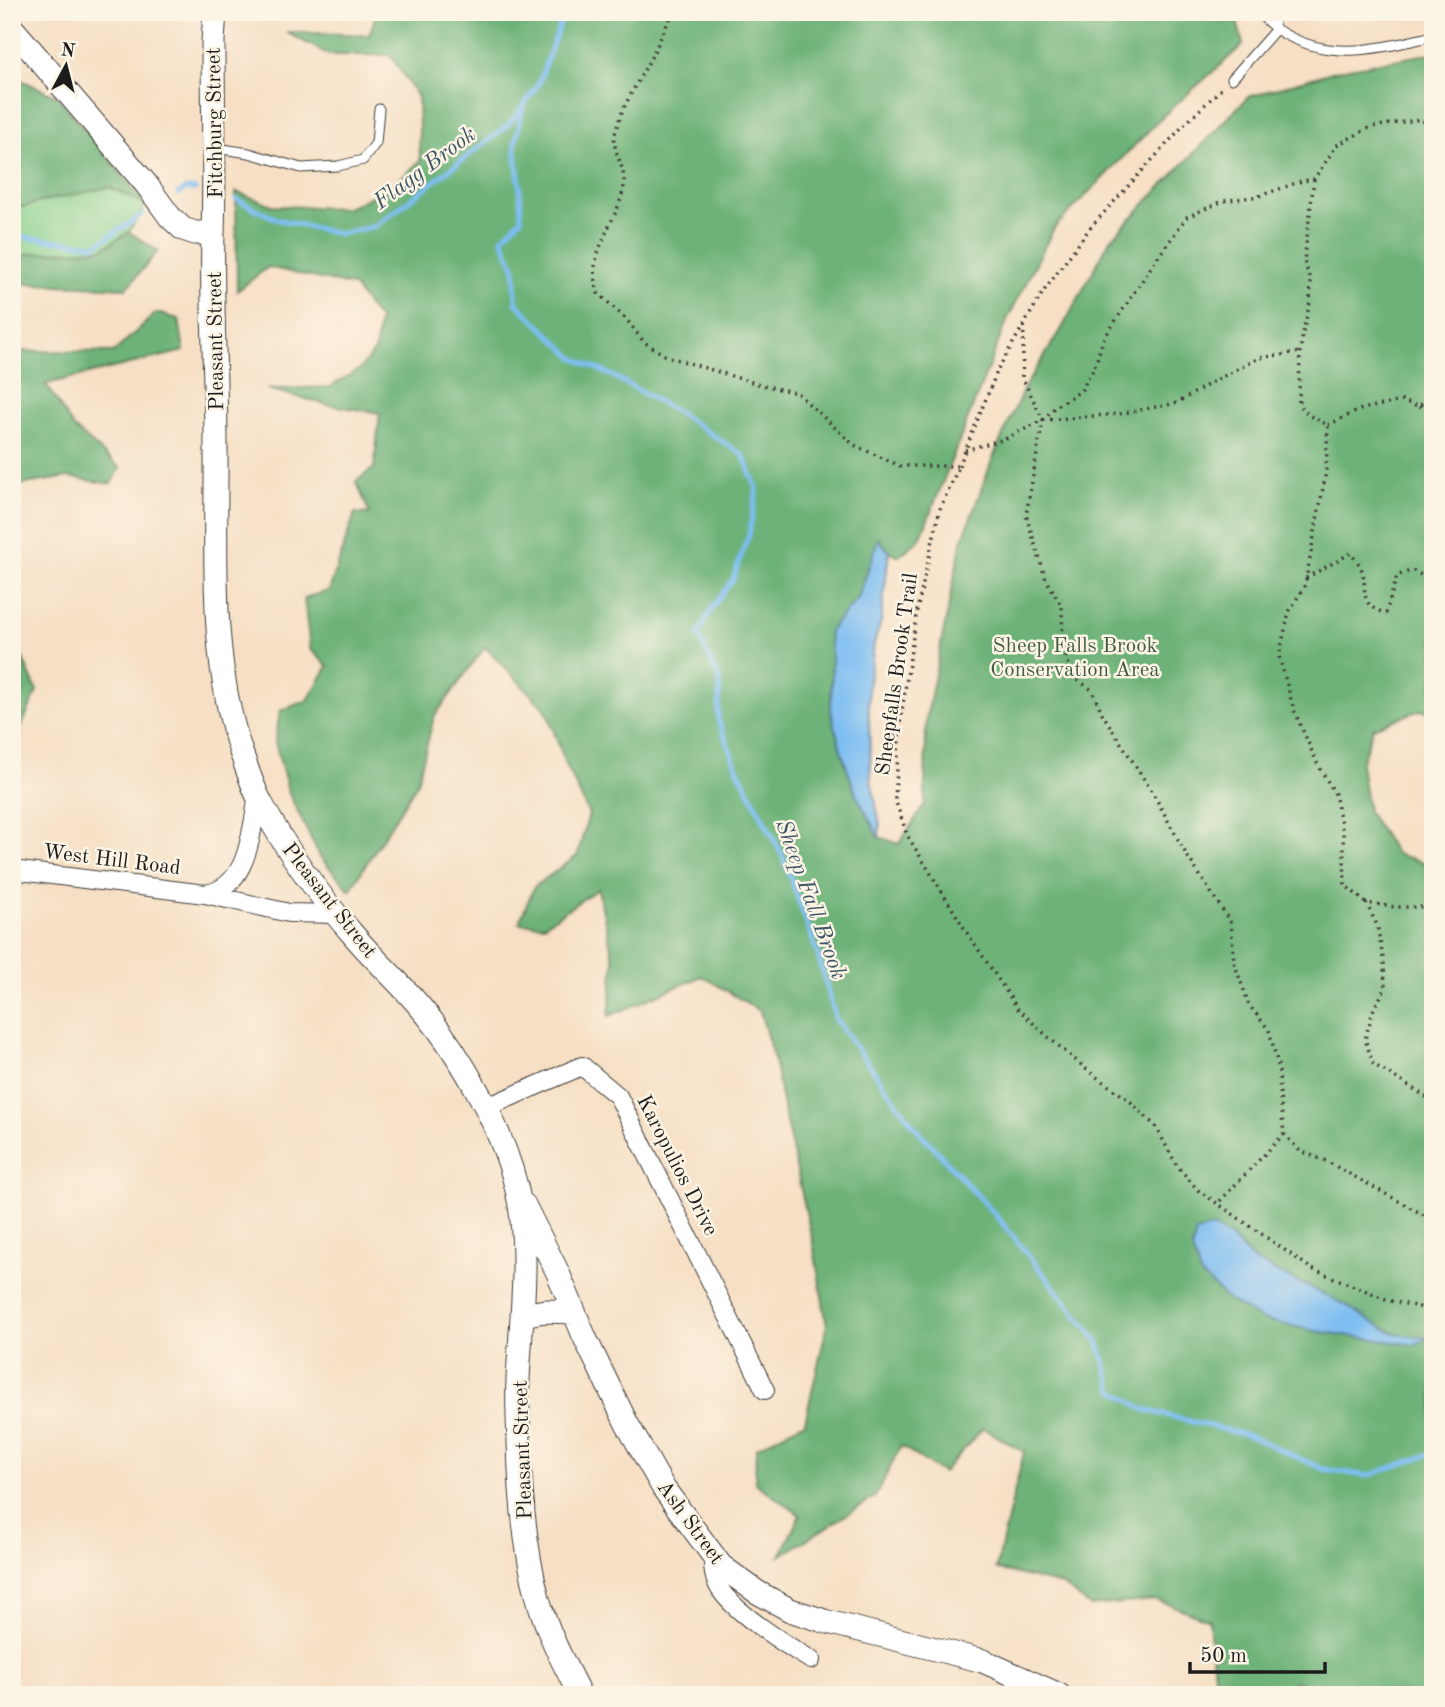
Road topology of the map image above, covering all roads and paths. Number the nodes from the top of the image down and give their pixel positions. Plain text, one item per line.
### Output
1 (215, 12) edge
2 (673, 12) edge
3 (1257, 12) edge
4 (1269, 12) edge
5 (12, 28) edge
6 (1276, 29) junction
7 (1433, 36) edge
8 (1232, 79) joint
9 (379, 109) dead end
10 (1433, 122) edge
11 (214, 148) junction
12 (1314, 179) junction
13 (213, 233) junction
14 (1024, 324) junction
15 (1300, 352) junction
16 (1433, 397) edge
17 (1418, 406) junction
18 (1433, 412) edge
19 (1043, 420) junction
20 (1328, 425) junction
21 (965, 450) junction
22 (959, 466) junction
23 (1306, 578) junction
24 (1433, 591) edge
25 (258, 796) junction
26 (12, 870) edge
27 (205, 894) junction
28 (1366, 903) junction
29 (1433, 907) edge
30 (337, 914) junction
31 (1433, 1101) edge
32 (485, 1108) junction
33 (1284, 1134) junction
34 (517, 1191) junction
35 (1218, 1203) junction
36 (1433, 1220) edge
37 (1433, 1310) edge
38 (574, 1312) junction
39 (522, 1315) junction
40 (765, 1390) dead end
41 (713, 1556) junction
42 (811, 1660) dead end
43 (580, 1695) edge
44 (1059, 1695) edge

1 - 11 street, Fitchburg Street
2 - 22 path
3 - 6 lane
4 - 6 lane
5 - 13 street
6 - 7 lane
6 - 8 lane
8 - 14 path, Sheepfalls Brook Trail
9 - 11 lane
10 - 12 path
11 - 13 street, Fitchburg Street
12 - 15 path
12 - 19 path
13 - 25 street, Pleasant Street
14 - 19 path
14 - 21 path, Sheepfalls Brook Trail
15 - 19 path
15 - 20 path
16 - 17 path
17 - 18 path
17 - 20 path
19 - 21 path
19 - 33 path
20 - 23 path
21 - 22 path, Sheepfalls Brook Trail
22 - 35 path, Sheepfalls Brook Trail
23 - 24 path
23 - 28 path
25 - 27 street, West Hill Road
25 - 30 street, Pleasant Street
26 - 27 street, West Hill Road
27 - 30 street, West Hill Road
28 - 29 path
28 - 31 path
30 - 32 street, Pleasant Street
32 - 34 street, Pleasant Street
32 - 40 street, Karopulios Drive
33 - 35 path
33 - 36 path
34 - 38 street, Ash Street
34 - 39 street, Pleasant Street
35 - 37 path, Sheepfalls Brook Trail
38 - 39 street
38 - 41 street, Ash Street
39 - 43 street, Pleasant Street
41 - 42 street
41 - 44 street, Ash Street

